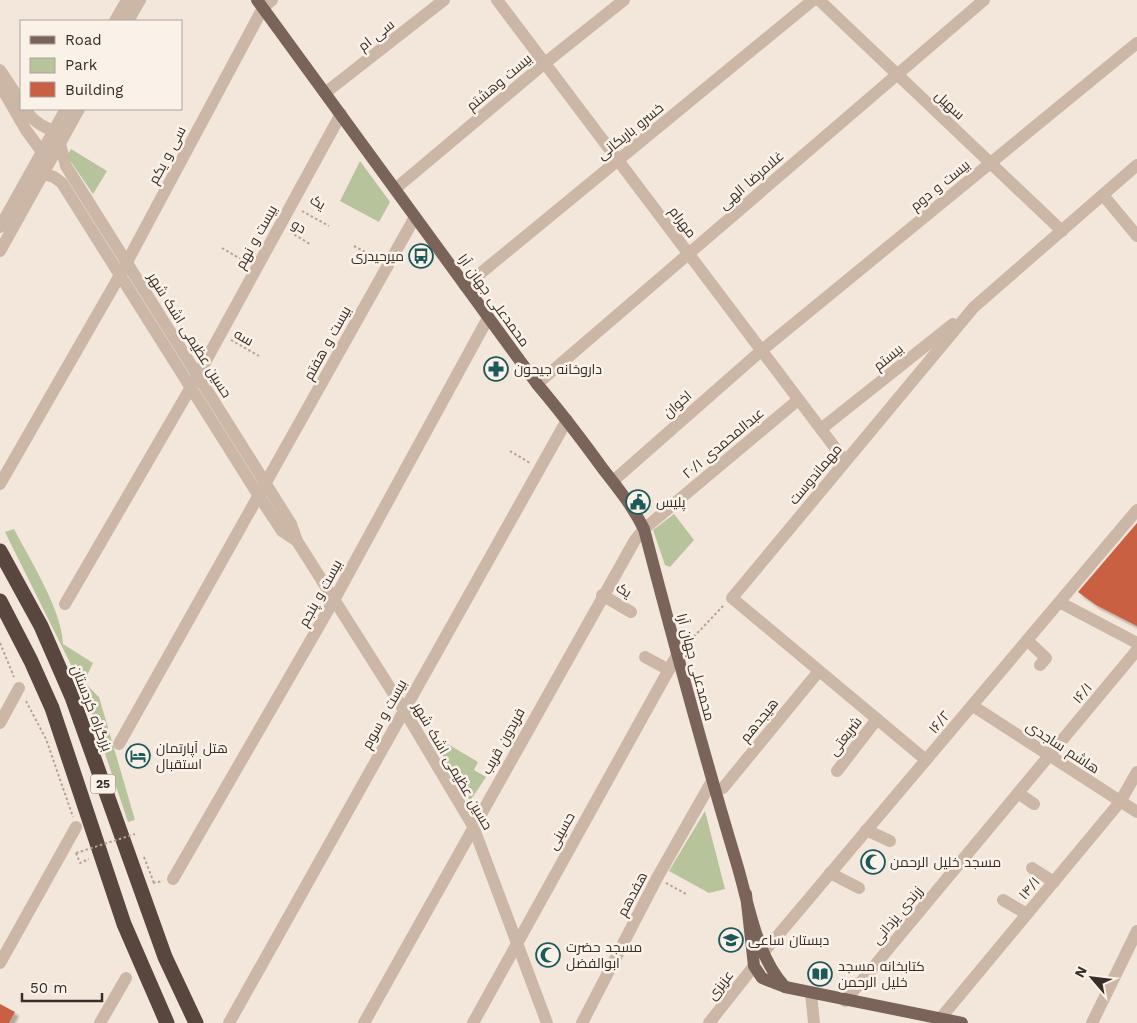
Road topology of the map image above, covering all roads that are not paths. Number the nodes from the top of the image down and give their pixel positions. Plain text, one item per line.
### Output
1 (127, 0) edge
2 (140, 0) edge
3 (444, 0) edge
4 (497, 0) edge
5 (624, 0) edge
6 (814, 0) edge
7 (819, 0) edge
8 (984, 0) edge
9 (264, 3) edge
10 (116, 20) edge
11 (129, 20) edge
12 (1137, 43) edge
13 (545, 63) junction
14 (0, 70) edge
15 (897, 75) junction
16 (0, 85) edge
17 (325, 93) junction
18 (20, 100) edge
19 (26, 110) edge
20 (65, 110) edge
21 (78, 110) edge
22 (341, 114) junction
23 (54, 131) junction
24 (60, 144) junction
25 (42, 152) junction
26 (618, 160) junction
27 (990, 163) junction
28 (1137, 165) edge
29 (43, 174) junction
30 (395, 189) junction
31 (1103, 195) junction
32 (415, 217) junction
33 (0, 227) edge
34 (1062, 231) junction
35 (1137, 236) edge
36 (0, 251) edge
37 (688, 253) junction
38 (126, 263) junction
39 (120, 275) junction
40 (465, 286) junction
41 (974, 307) junction
42 (488, 318) junction
43 (762, 350) junction
44 (198, 374) junction
45 (537, 384) junction
46 (191, 386) junction
47 (798, 400) junction
48 (567, 420) junction
49 (821, 429) junction
50 (845, 461) junction
51 (613, 481) junction
52 (0, 484) edge
53 (265, 484) junction
54 (258, 496) junction
55 (1137, 510) edge
56 (644, 529) junction
57 (296, 541) junction
58 (0, 551) edge
59 (602, 595) junction
60 (334, 600) junction
61 (0, 601) edge
62 (1060, 603) junction
63 (65, 604) dead end
64 (631, 612) dead end
65 (1028, 641) junction
66 (1137, 643) edge
67 (1137, 650) edge
68 (677, 654) junction
69 (645, 656) dead end
70 (1040, 665) dead end
71 (668, 670) junction
72 (819, 671) junction
73 (19, 688) road end
74 (973, 706) junction
75 (404, 710) junction
76 (877, 719) junction
77 (0, 723) edge
78 (119, 744) dead end
79 (1049, 756) junction
80 (926, 760) junction
81 (837, 771) dead end
82 (1137, 772) edge
83 (718, 784) junction
84 (1018, 793) junction
85 (1120, 802) junction
86 (1034, 804) dead end
87 (1137, 812) edge
88 (473, 826) junction
89 (76, 827) road end
90 (866, 830) junction
91 (890, 841) dead end
92 (1032, 868) dead end
93 (830, 873) junction
94 (173, 879) road end
95 (1054, 882) junction
96 (860, 888) dead end
97 (746, 894) junction
98 (1003, 900) dead end
99 (1027, 914) junction
100 (1137, 931) edge
101 (518, 942) junction
102 (763, 953) junction
103 (0, 963) edge
104 (754, 966) junction
105 (126, 978) dead end
106 (785, 987) junction
107 (811, 993) junction
108 (845, 1001) junction
109 (939, 1022) edge
110 (100, 1023) edge
111 (168, 1023) edge
112 (196, 1023) edge
113 (229, 1023) edge
114 (364, 1023) edge
115 (473, 1023) edge
116 (547, 1023) edge
117 (582, 1023) edge
118 (710, 1023) edge
119 (814, 1023) edge
120 (962, 1023) edge
121 (1092, 1023) edge

1 - 10 street
2 - 11 street
3 - 17 street, سی ام
4 - 13 street, مهرام
5 - 13 street, بیست وهشتم
6 - 26 street, خسرو باریکانی
7 - 15 street, سهیل
8 - 15 street, غلامرضا الهی
9 - 17 main road, محمدعلی جهان آرا
9 - 38 street, سی و یکم
12 - 27 street, بیست و دوم
13 - 26 street, مهرام
13 - 30 street, بیست وهشتم
14 - 18 street
15 - 27 street, سهیل
15 - 37 street, غلامرضا الهی
16 - 25 street
17 - 22 main road, محمدعلی جهان آرا
19 - 23 street
20 - 23 street
21 - 24 street
22 - 30 main road, محمدعلی جهان آرا
22 - 44 street, بیست و نهم
23 - 25 street
24 - 29 street
24 - 38 street, حسین عظیمی اشک شهر
25 - 33 street
26 - 37 street, مهرام
26 - 40 street, خسرو باریکانی
27 - 34 street, سهیل
27 - 43 street, بیست و دوم
28 - 31 street
29 - 36 street
29 - 39 street, حسین عظیمی اشک شهر
30 - 32 main road, محمدعلی جهان آرا
31 - 34 street, مهماندوست
31 - 35 street
32 - 40 main road, محمدعلی جهان آرا
32 - 53 street, بیست و هفتم
34 - 41 street, مهماندوست
37 - 43 street, مهرام
37 - 45 street, غلامرضا الهی
38 - 39 street, سی و یکم
38 - 44 street, حسین عظیمی اشک شهر
39 - 46 street, حسین عظیمی اشک شهر
39 - 52 street
40 - 42 main road, محمدعلی جهان آرا
41 - 49 street, بیستم
41 - 50 street, مهماندوست
42 - 45 main road, محمدعلی جهان آرا
42 - 60 street, بیست و پنجم
43 - 47 street, مهرام
43 - 51 street, اخوان
44 - 46 street, بیست و نهم
44 - 53 street, حسین عظیمی اشک شهر
45 - 48 main road, محمدعلی جهان آرا
46 - 54 street, حسین عظیمی اشک شهر
46 - 63 street
47 - 49 street, مهرام
47 - 56 street, عبدالمحمدی ۲۰/۱
48 - 51 main road, محمدعلی جهان آرا
48 - 75 street, بیست و سوم
49 - 50 street, مهرام
50 - 72 street, مهماندوست
51 - 56 main road, محمدعلی جهان آرا
53 - 54 street, بیست و هفتم
53 - 57 street, حسین عظیمی اشک شهر
54 - 57 street, حسین عظیمی اشک شهر
54 - 78 street
55 - 62 street, ۱۶/۲
56 - 59 street, فریدون قریب
56 - 68 main road, محمدعلی جهان آرا
57 - 60 street, حسین عظیمی اشک شهر
58 - 112 highway, بزرگراه کردستان / 25
59 - 64 street, یک
59 - 88 street, فریدون قریب
60 - 75 street, حسین عظیمی اشک شهر
60 - 94 street, بیست و پنجم
61 - 111 highway, 25
62 - 65 street, ۱۶/۲
62 - 66 street
65 - 70 street
65 - 74 street, ۱۶/۲
67 - 79 street, ۱۶/۱
68 - 71 street, حسینی
68 - 83 main road, محمدعلی جهان آرا
69 - 71 street
71 - 101 street, حسینی
72 - 76 street
72 - 83 street, هیجدهم
73 - 77 street
74 - 79 street, هاشم ساجدی
74 - 80 street, ۱۶/۲
75 - 88 street, حسین عظیمی اشک شهر
75 - 113 street, بیست و سوم
76 - 80 street
76 - 81 street, شریعتی
79 - 84 street, زرندی یزدانی
79 - 85 street, هاشم ساجدی
80 - 90 street, ۱۶/۲
82 - 85 street, ۱۴/۱
83 - 97 main road, محمدعلی جهان آرا
83 - 117 street, هفدهم
84 - 86 street
84 - 108 street, زرندی یزدانی
85 - 87 street, هاشم ساجدی
85 - 95 street, ۱۴/۱
88 - 101 street, حسین عظیمی اشک شهر
88 - 114 street, فریدون قریب
89 - 103 street
90 - 91 street
90 - 93 street, ۱۶/۲
92 - 95 street
93 - 96 street
93 - 102 street, ۱۶/۲
95 - 99 street, ۱۴/۱
97 - 102 main road
97 - 104 main road
98 - 99 street
99 - 109 street, ۱۴/۱
100 - 121 street
101 - 115 street, حسینی
101 - 116 street, حسین عظیمی اشک شهر
102 - 106 main road
104 - 106 main road
104 - 118 street, عزیزی
105 - 110 street
106 - 107 main road
107 - 108 main road
107 - 119 street
108 - 109 main road
109 - 120 main road

